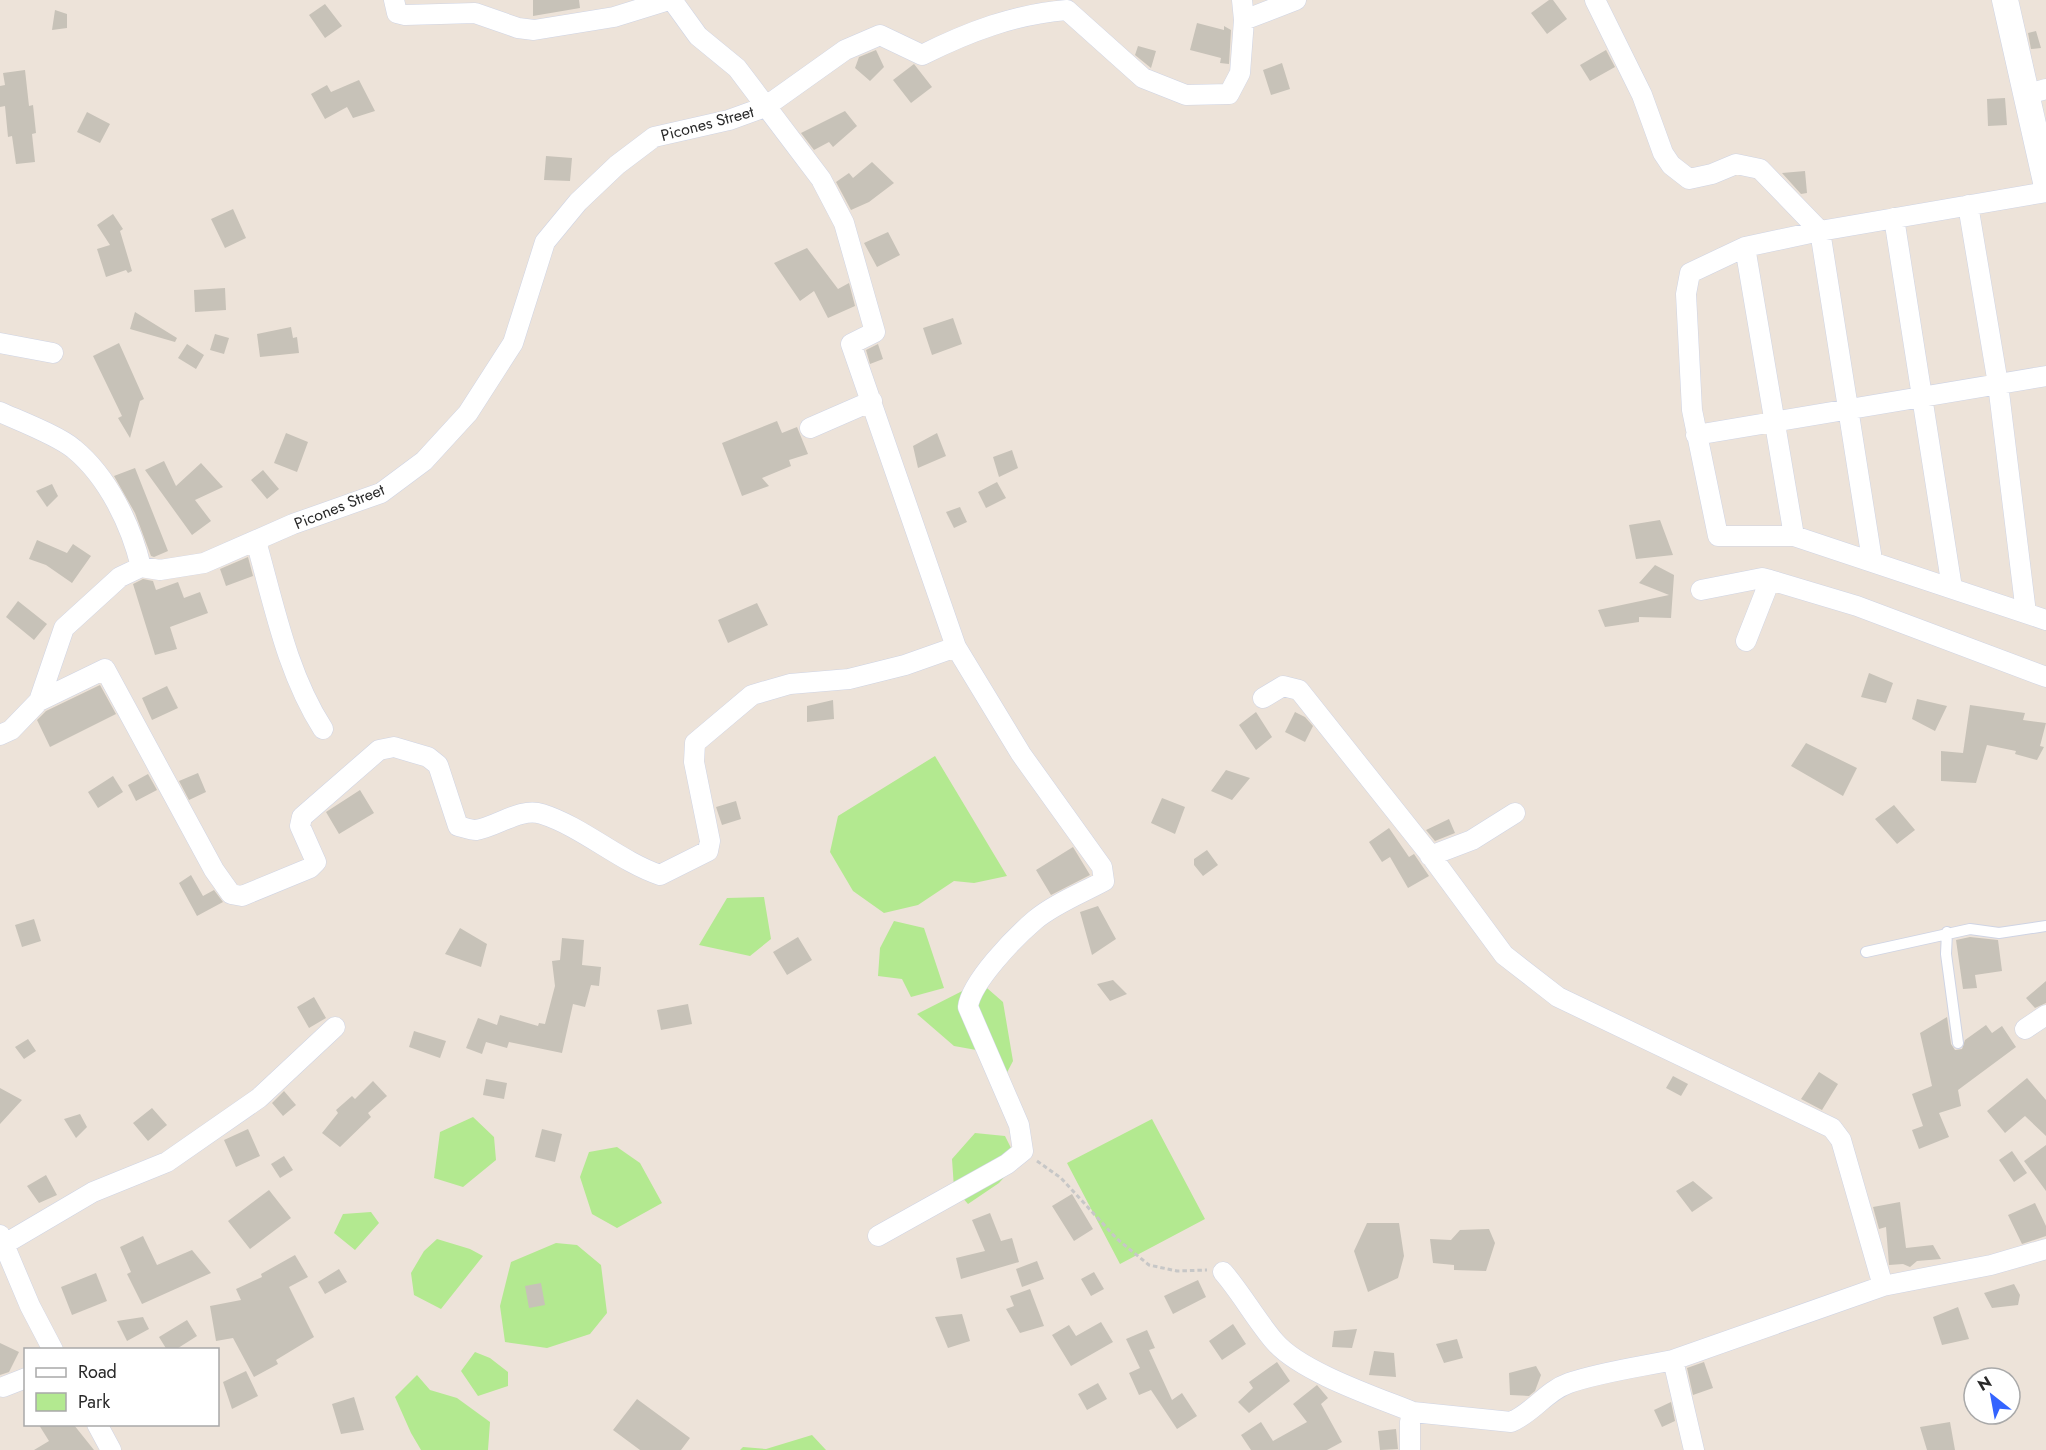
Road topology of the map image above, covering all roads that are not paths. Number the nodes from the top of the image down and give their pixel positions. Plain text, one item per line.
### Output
1 (393, 0) edge
2 (671, 0) edge
3 (1242, 0) edge
4 (1296, 0) edge
5 (1595, 0) edge
6 (2005, 0) edge
7 (1244, 20) junction
8 (2037, 92) edge
9 (765, 107) junction
10 (2046, 182) edge
11 (2046, 192) edge
12 (1968, 205) junction
13 (1894, 218) junction
14 (1820, 231) junction
15 (1745, 247) junction
16 (0, 343) edge
17 (53, 353) dead end
18 (2046, 376) edge
19 (1998, 384) junction
20 (1923, 397) junction
21 (872, 401) junction
22 (1850, 409) junction
23 (0, 412) edge
24 (1776, 422) junction
25 (810, 428) dead end
26 (1696, 435) junction
27 (1794, 536) junction
28 (256, 541) junction
29 (1872, 560) junction
30 (141, 567) junction
31 (1770, 580) junction
32 (1952, 588) junction
33 (1701, 590) dead end
34 (2026, 613) junction
35 (2046, 620) edge
36 (1746, 641) dead end
37 (956, 647) junction
38 (2046, 677) edge
39 (1263, 698) dead end
40 (39, 700) junction
41 (323, 729) dead end
42 (0, 735) edge
43 (1515, 813) dead end
44 (1430, 856) junction
45 (2046, 926) edge
46 (1947, 932) junction
47 (1866, 952) dead end
48 (2046, 1015) edge
49 (335, 1027) dead end
50 (2025, 1029) dead end
51 (1958, 1043) dead end
52 (878, 1236) dead end
53 (2, 1240) edge
54 (2046, 1249) edge
55 (1223, 1272) road end
56 (1883, 1286) junction
57 (52, 1348) edge
58 (1673, 1360) junction
59 (24, 1379) edge
60 (3, 1387) dead end
61 (1413, 1412) junction
62 (98, 1426) edge
63 (111, 1450) edge
64 (1410, 1450) edge
65 (1694, 1450) edge

1 - 2 street
2 - 9 street
3 - 7 street
4 - 7 street
5 - 14 street
6 - 8 street
7 - 9 street, Picones Street
8 - 10 street
9 - 21 street
9 - 28 street, Picones Street
11 - 12 street
12 - 13 street
12 - 19 street
13 - 14 street
13 - 20 street
14 - 15 street
14 - 22 street
15 - 24 street
15 - 26 street
16 - 17 street
18 - 19 street
19 - 20 street
19 - 34 street
20 - 22 street
20 - 32 street
21 - 25 street
21 - 37 street
22 - 24 street
22 - 29 street
23 - 30 street
24 - 26 street
24 - 27 street
26 - 27 street
27 - 29 street
28 - 30 street, Picones Street
28 - 41 street
29 - 32 street
30 - 40 street
31 - 33 street
31 - 36 street
31 - 38 street
32 - 34 street
34 - 35 street
37 - 40 street
37 - 52 street
39 - 44 street
40 - 42 street
43 - 44 street
44 - 56 street
45 - 46 lane
46 - 47 lane
46 - 51 lane
48 - 50 street
49 - 53 street
53 - 57 street
54 - 56 street
55 - 61 street
56 - 58 street
58 - 61 street
58 - 65 street
59 - 60 street
61 - 64 street
62 - 63 street

